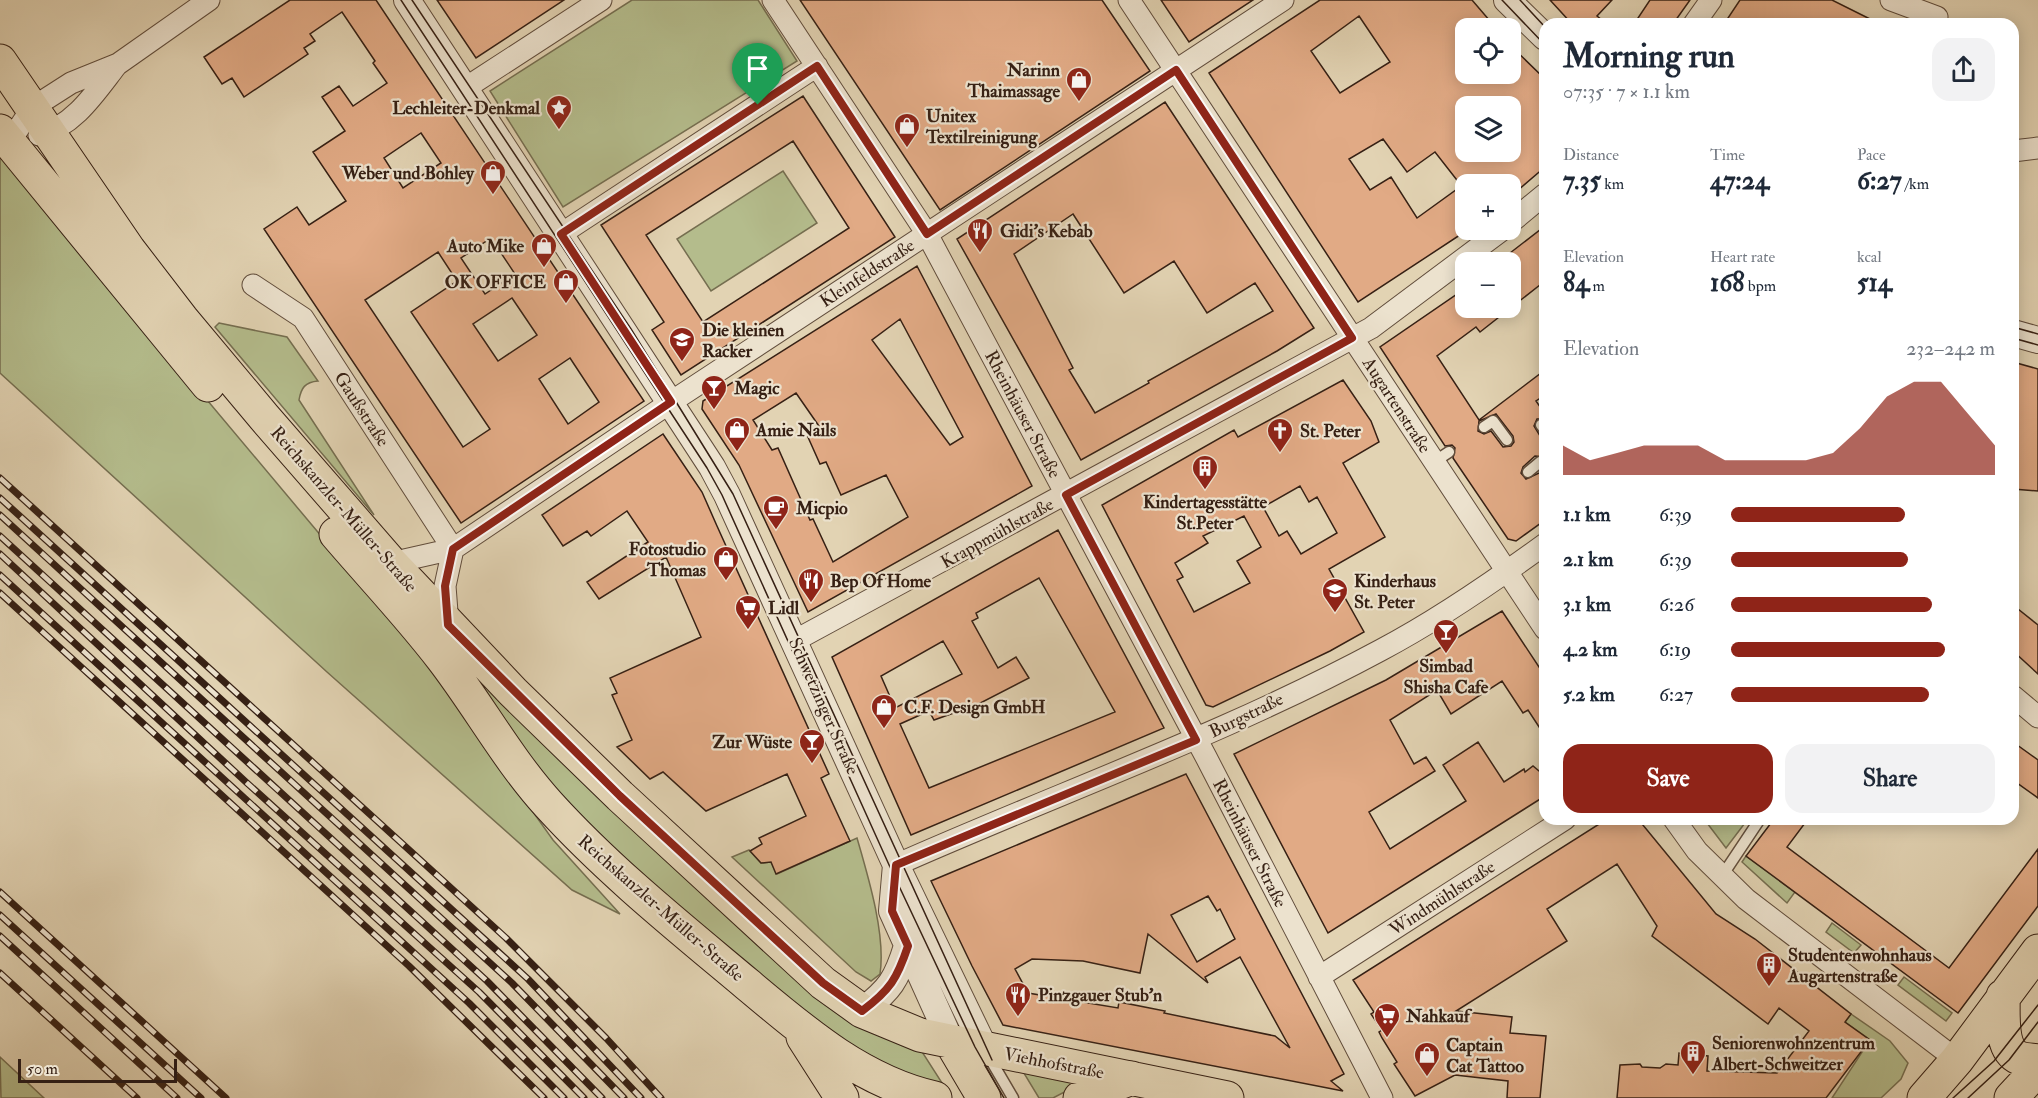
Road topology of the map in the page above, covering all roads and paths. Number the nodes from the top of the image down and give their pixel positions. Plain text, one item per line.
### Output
1 (209, 0) edge
2 (407, 0) edge
3 (602, 0) edge
4 (773, 0) edge
5 (1129, 0) edge
6 (1283, 0) edge
7 (1507, 0) edge
8 (1711, 0) edge
9 (1891, 0) edge
10 (1938, 14) edge
11 (1698, 18) edge
12 (1539, 31) edge
13 (0, 61) edge
14 (118, 64) junction
15 (817, 66) junction
16 (1176, 70) junction
17 (464, 89) junction
18 (40, 121) junction
19 (4, 137) edge
20 (2038, 148) edge
21 (2019, 151) edge
22 (1539, 199) edge
23 (1521, 214) edge
24 (561, 234) junction
25 (927, 234) junction
26 (1489, 240) edge
27 (253, 285) dead end
28 (2019, 335) edge
29 (1352, 338) junction
30 (2038, 340) edge
31 (671, 402) junction
32 (1484, 428) dead end
33 (1507, 440) dead end
34 (1539, 463) edge
35 (1527, 472) dead end
36 (1066, 495) junction
37 (1539, 548) edge
38 (453, 549) junction
39 (391, 563) junction
40 (1507, 572) junction
41 (1539, 620) edge
42 (448, 625) junction
43 (794, 642) junction
44 (2019, 701) edge
45 (2038, 717) edge
46 (1196, 740) junction
47 (1556, 825) edge
48 (1678, 825) edge
49 (1756, 825) edge
50 (896, 865) junction
51 (1722, 876) junction
52 (908, 946) junction
53 (2038, 951) edge
54 (1319, 977) junction
55 (2003, 996) junction
56 (862, 1011) junction
57 (794, 1023) junction
58 (951, 1042) junction
59 (985, 1050) junction
60 (1957, 1060) junction
61 (2038, 1061) edge
62 (2038, 1069) edge
63 (1132, 1078) junction
64 (842, 1098) edge
65 (935, 1098) edge
66 (984, 1098) edge
67 (1013, 1098) edge
68 (1080, 1098) edge
69 (1225, 1098) edge
70 (1382, 1098) edge
71 (1924, 1098) edge
72 (2010, 1098) edge

1 - 14 street
2 - 17 street, Schwetzinger Straße
3 - 17 street
4 - 15 street, Rheinhäuser Straße
5 - 16 street, Augartenstraße
6 - 16 street, Kleinfeldstraße
7 - 12 street
8 - 11 street
9 - 10 street
13 - 18 main road, Reichskanzler-Müller-Straße
14 - 18 street
14 - 18 street
15 - 24 street
15 - 25 street, Rheinhäuser Straße
16 - 25 street, Kleinfeldstraße
16 - 29 street, Augartenstraße
17 - 24 street, Schwetzinger Straße
18 - 19 street
18 - 39 main road, Reichskanzler-Müller-Straße
19 - 57 main road, Reichskanzler-Müller-Straße
20 - 21 street
22 - 23 street
24 - 31 street, Schwetzinger Straße
25 - 31 street, Kleinfeldstraße
25 - 36 street, Rheinhäuser Straße
26 - 29 street, Krappmühlstraße
27 - 38 street, Gaußstraße
28 - 30 street
29 - 36 street, Krappmühlstraße
29 - 40 street, Augartenstraße
31 - 38 street, Kleinfeldstraße
31 - 43 street, Schwetzinger Straße
32 - 33 lane
34 - 35 lane
36 - 43 street, Krappmühlstraße
36 - 46 street, Rheinhäuser Straße
37 - 40 street, Burgstraße
38 - 39 street, Kleinfeldstraße
38 - 42 street
39 - 42 main road, Reichskanzler-Müller-Straße
40 - 41 street, Augartenstraße
40 - 46 street, Burgstraße
42 - 56 main road, Reichskanzler-Müller-Straße
43 - 50 street, Schwetzinger Straße
44 - 45 street
46 - 50 street, Burgstraße
46 - 54 street, Rheinhäuser Straße
47 - 54 street, Windmühlstraße
48 - 51 street
49 - 51 lane
50 - 52 street, Schwetzinger Straße
50 - 59 street, Schwetzinger Straße
51 - 60 street
52 - 56 street
52 - 58 street, Schwetzinger Straße
53 - 55 main road
54 - 70 street, Rheinhäuser Straße
55 - 60 main road
55 - 61 main road
56 - 58 main road, Reichskanzler-Müller-Straße
57 - 64 main road
57 - 65 main road, Reichskanzler-Müller-Straße
58 - 59 main road, Viehhofstraße
58 - 66 main road
59 - 63 main road, Viehhofstraße
59 - 67 lane
60 - 71 main road
62 - 72 main road
63 - 68 main road
63 - 69 main road, Viehhofstraße

